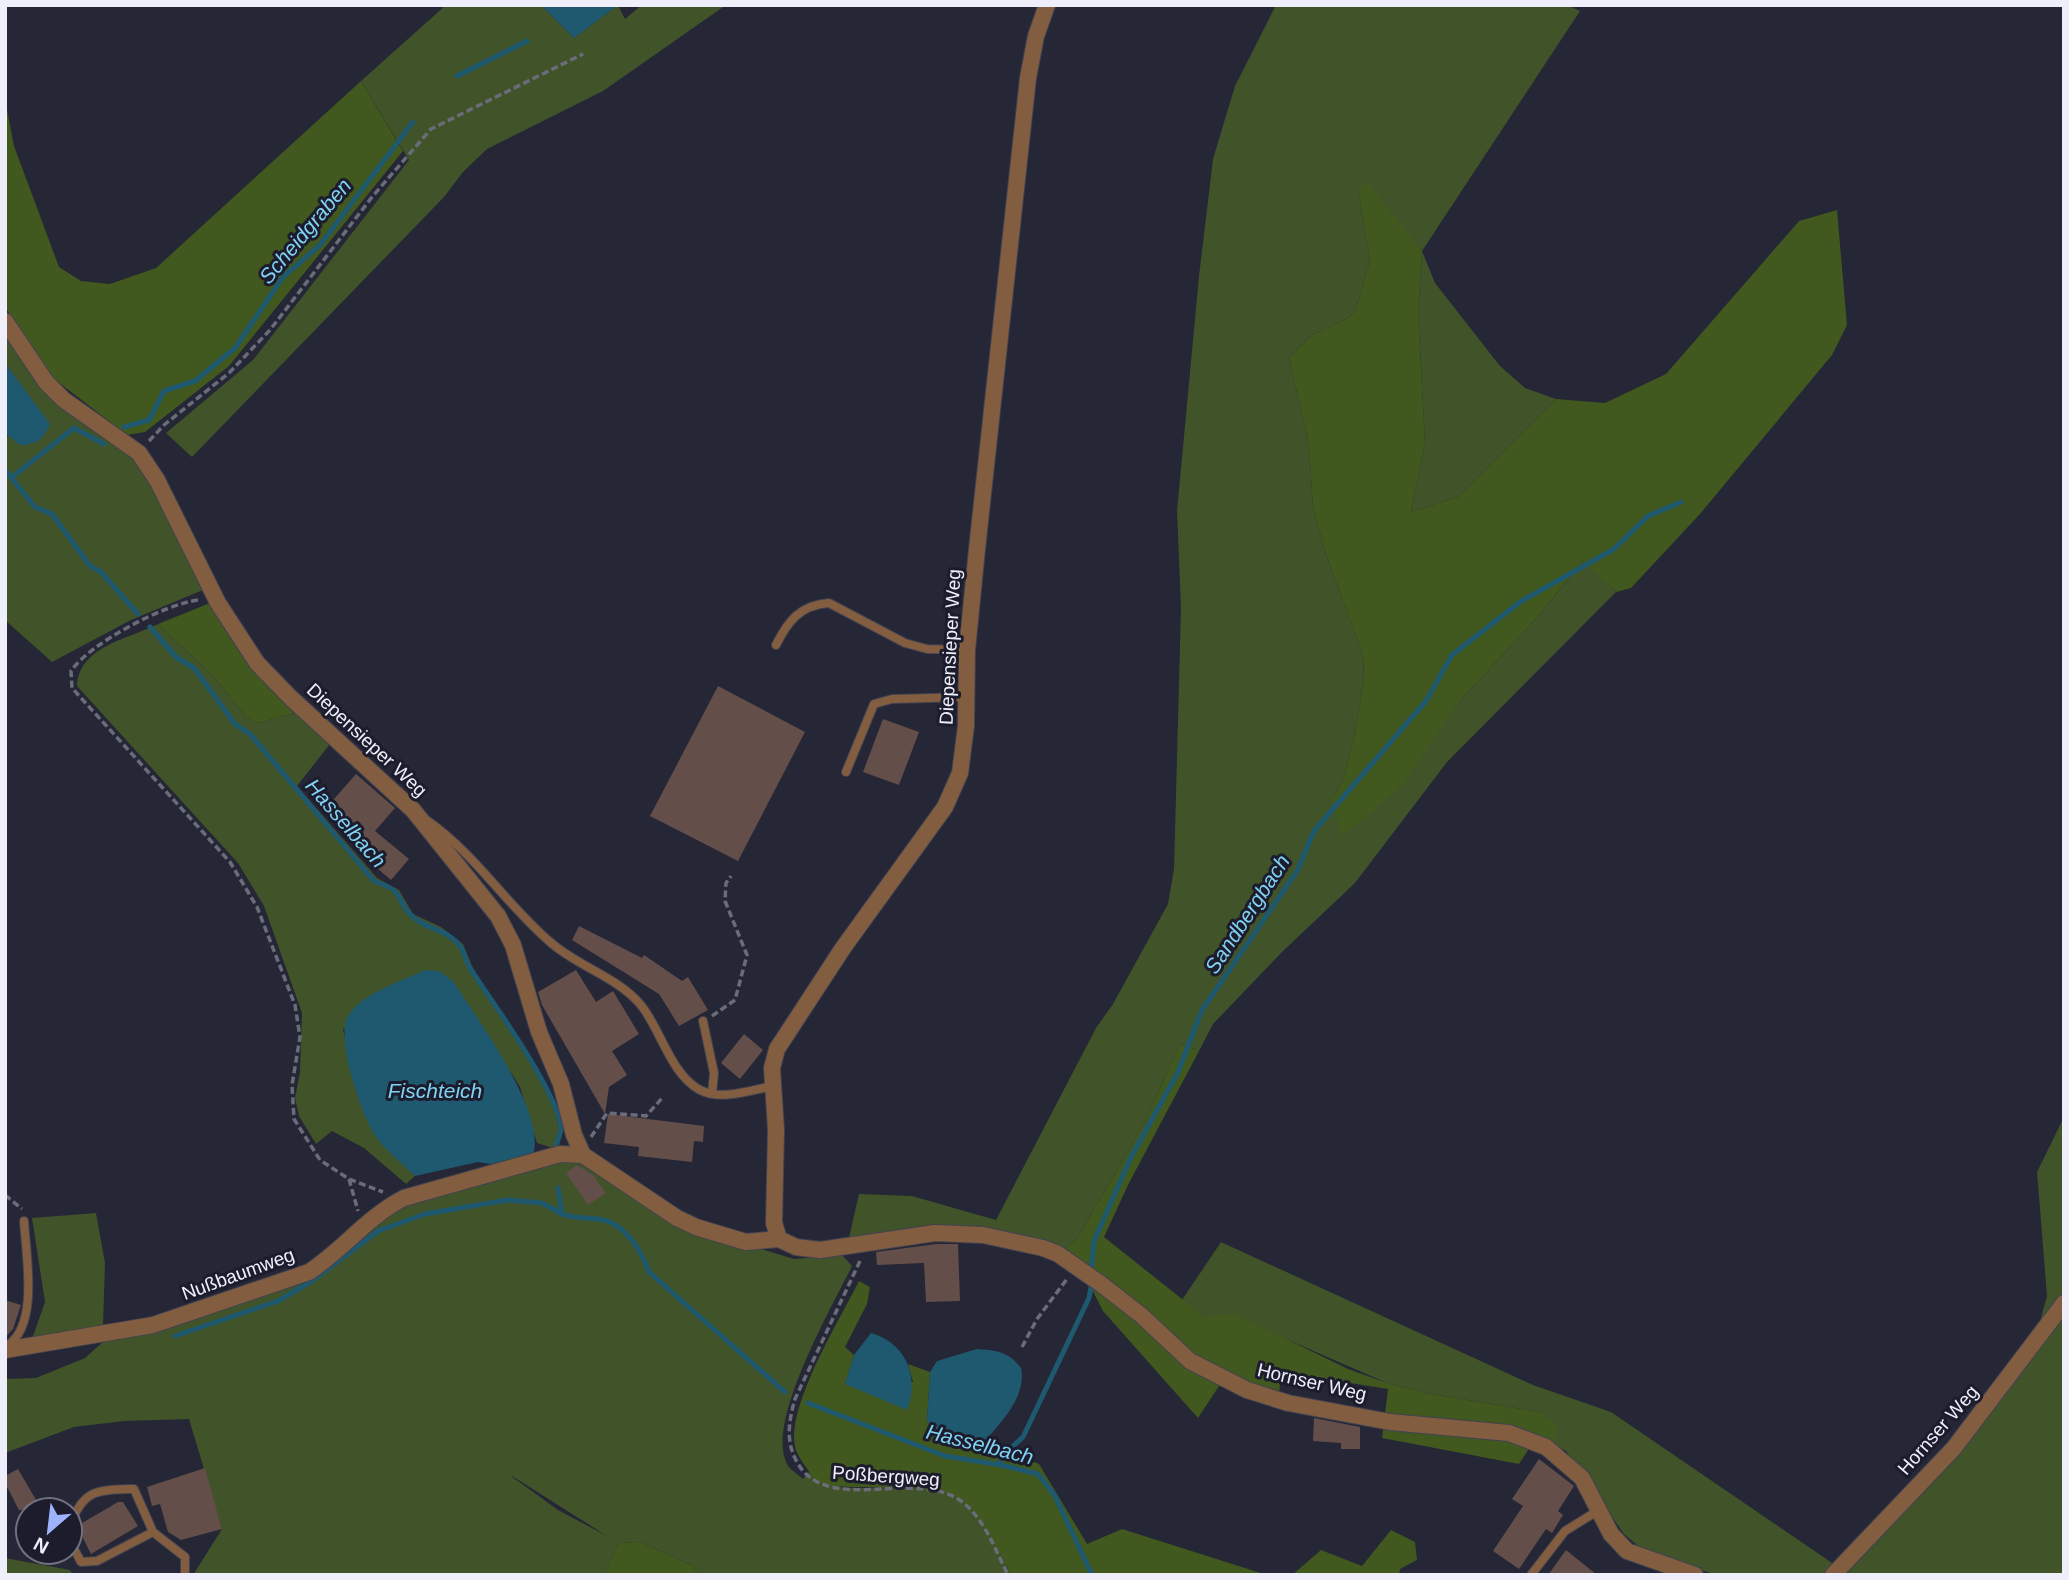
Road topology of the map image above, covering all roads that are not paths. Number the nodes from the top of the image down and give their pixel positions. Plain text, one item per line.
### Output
1 (1047, 5) edge
2 (5, 321) edge
3 (776, 645) dead end
4 (967, 650) junction
5 (967, 697) junction
6 (846, 772) dead end
7 (416, 814) junction
8 (703, 1021) road end
9 (773, 1086) junction
10 (712, 1094) junction
11 (585, 1150) junction
12 (24, 1221) road end
13 (779, 1239) junction
14 (2064, 1303) edge
15 (5, 1348) edge
16 (84, 1499) edge
17 (1599, 1510) junction
18 (153, 1532) junction
19 (84, 1562) edge
20 (185, 1575) edge
21 (1531, 1575) edge
22 (1695, 1575) edge
23 (1833, 1575) edge

1 - 4 street, Diepensieper Weg
2 - 7 street, Diepensieper Weg
3 - 4 lane
4 - 5 street, Diepensieper Weg
5 - 6 lane
5 - 9 street, Diepensieper Weg
7 - 10 lane
7 - 11 street, Diepensieper Weg
8 - 10 lane
9 - 10 lane
9 - 13 street, Diepensieper Weg
11 - 13 street
11 - 15 street, Nußbaumweg
12 - 15 lane
13 - 17 street, Hornser Weg
14 - 23 street, Hornser Weg
16 - 18 lane
17 - 21 lane
17 - 22 street, Hornser Weg
18 - 19 lane
18 - 20 lane

